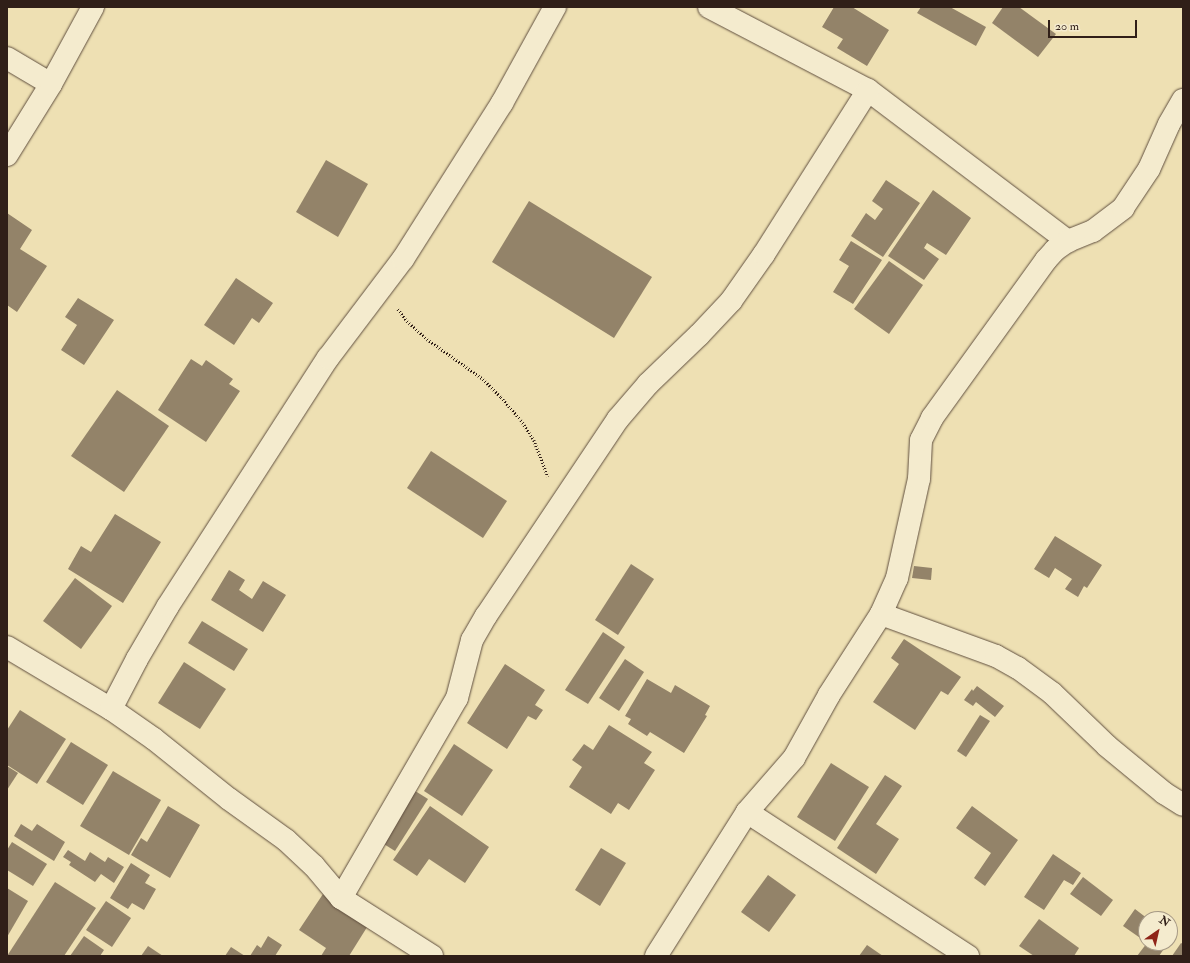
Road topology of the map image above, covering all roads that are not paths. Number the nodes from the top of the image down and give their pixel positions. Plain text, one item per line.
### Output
1 (93, 7) edge
2 (555, 7) edge
3 (709, 7) edge
4 (7, 58) edge
5 (51, 84) junction
6 (868, 90) junction
7 (1183, 100) edge
8 (7, 155) edge
9 (1068, 241) junction
10 (881, 614) junction
11 (7, 647) edge
12 (111, 709) junction
13 (1183, 805) edge
14 (747, 812) junction
15 (341, 898) junction
16 (432, 956) edge
17 (656, 956) edge
18 (968, 956) edge

1 - 5 street
2 - 12 street
3 - 6 street
4 - 5 street
5 - 8 street
6 - 9 street
6 - 15 street
7 - 9 street
9 - 10 street
10 - 13 street
10 - 14 street
11 - 12 street
12 - 15 street
14 - 17 street
14 - 18 street
15 - 16 street

